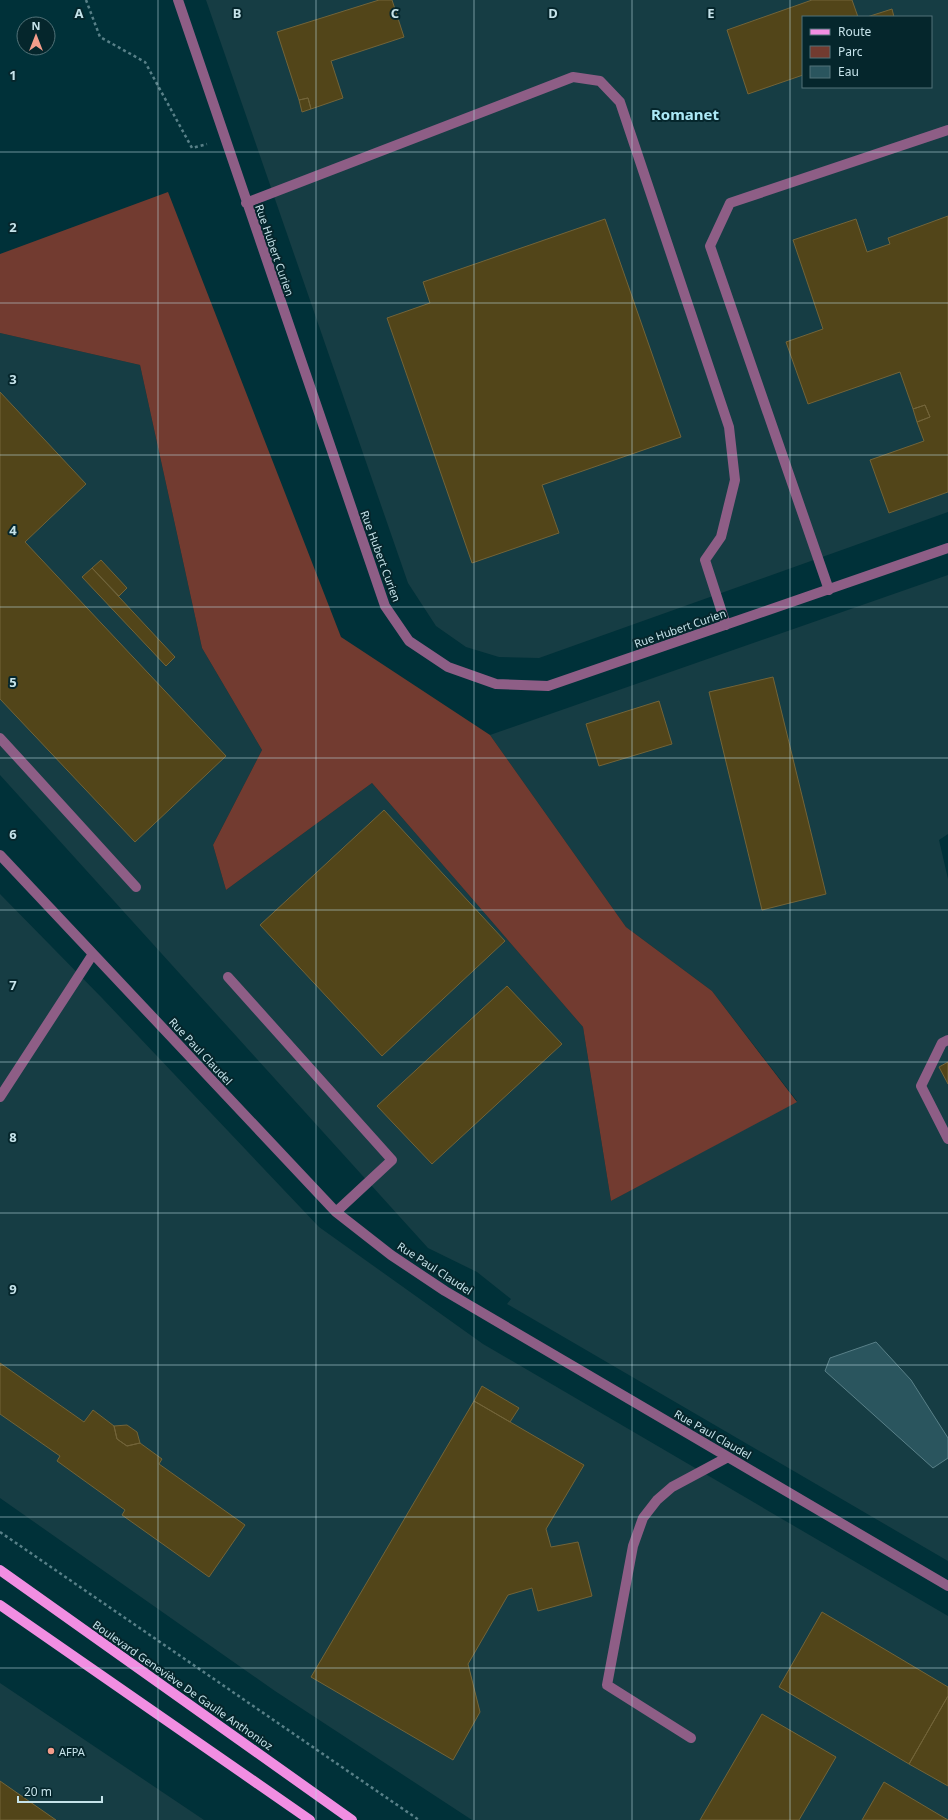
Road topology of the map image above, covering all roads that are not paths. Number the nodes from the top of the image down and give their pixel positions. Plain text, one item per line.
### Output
1 (178, 0) edge
2 (948, 130) edge
3 (246, 203) junction
4 (948, 548) edge
5 (829, 590) junction
6 (726, 625) junction
7 (0, 738) edge
8 (0, 855) edge
9 (136, 886) dead end
10 (93, 954) junction
11 (228, 977) dead end
12 (948, 1040) edge
13 (0, 1097) edge
14 (948, 1139) edge
15 (336, 1212) junction
16 (728, 1457) junction
17 (0, 1570) edge
18 (948, 1586) edge
19 (0, 1605) edge
20 (691, 1738) dead end
21 (310, 1820) edge
22 (352, 1820) edge

1 - 3 street, Rue Hubert Curien
2 - 5 street
3 - 6 street, Rue Hubert Curien
3 - 6 street
4 - 5 street, Rue Hubert Curien
5 - 6 street, Rue Hubert Curien
7 - 9 street
8 - 10 street, Rue Paul Claudel
10 - 13 street
10 - 15 street, Rue Paul Claudel
11 - 15 street
12 - 14 street
15 - 16 street, Rue Paul Claudel
16 - 18 street, Rue Paul Claudel
16 - 20 street
17 - 22 main road, Boulevard Geneviève De Gaulle Anthonioz
19 - 21 main road

